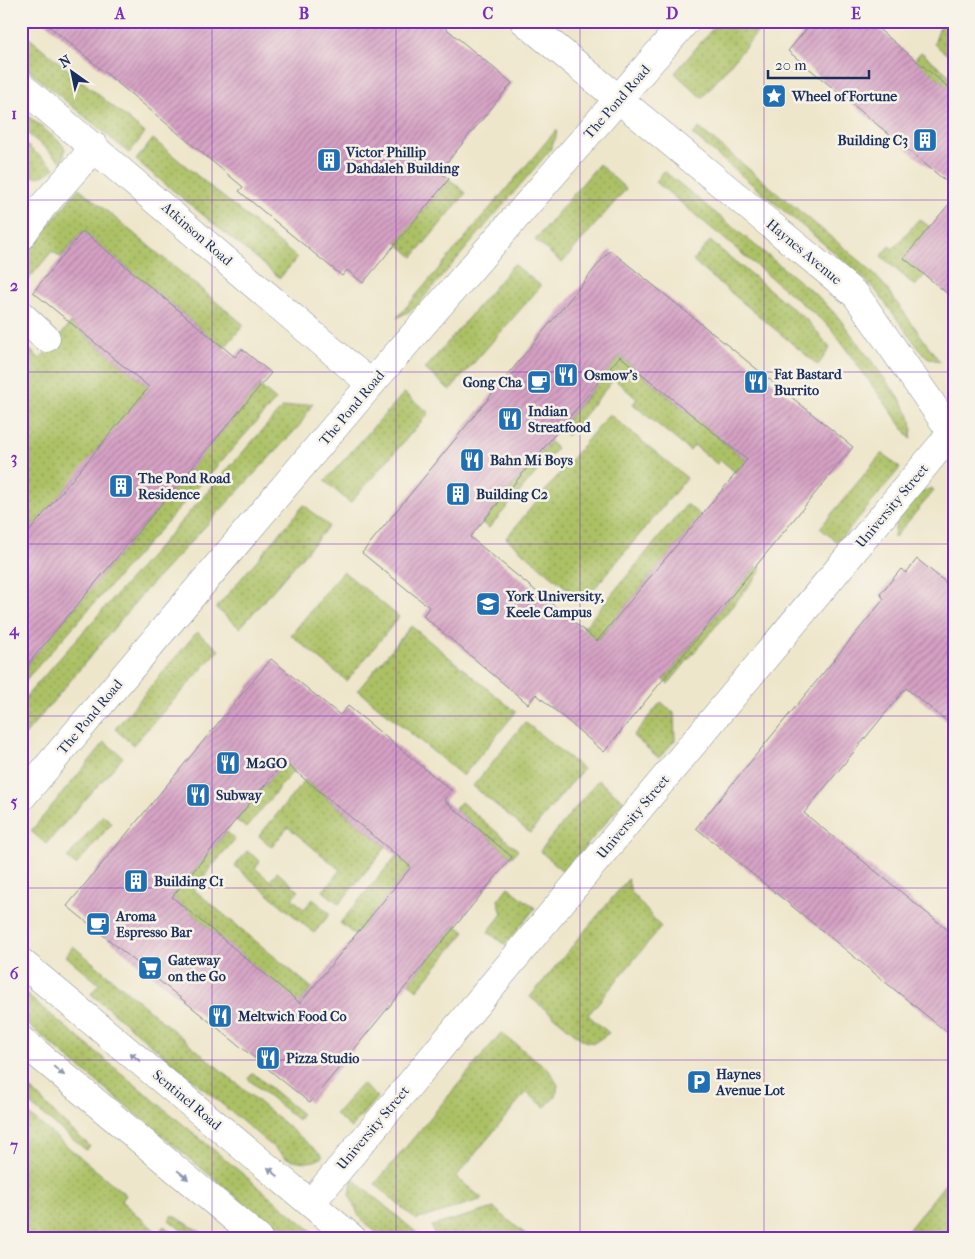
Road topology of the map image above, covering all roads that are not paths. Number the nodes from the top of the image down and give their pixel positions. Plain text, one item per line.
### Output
1 (524, 21) edge
2 (686, 21) edge
3 (21, 86) edge
4 (619, 98) junction
5 (94, 147) junction
6 (21, 236) edge
7 (21, 316) edge
8 (46, 338) dead end
9 (371, 384) junction
10 (953, 433) edge
11 (21, 798) edge
12 (21, 962) edge
13 (21, 1040) edge
14 (310, 1203) junction
15 (258, 1238) edge
16 (352, 1238) edge

1 - 4 street, Haynes Avenue
2 - 4 street, The Pond Road
3 - 5 street, Atkinson Road
4 - 9 street, The Pond Road
4 - 10 street, Haynes Avenue
5 - 6 street
5 - 9 street, Atkinson Road
7 - 8 street
9 - 11 street, The Pond Road
10 - 14 street, University Street
14 -> 12 street, Sentinel Road
13 -> 15 street
14 - 16 street, Sentinel Road

